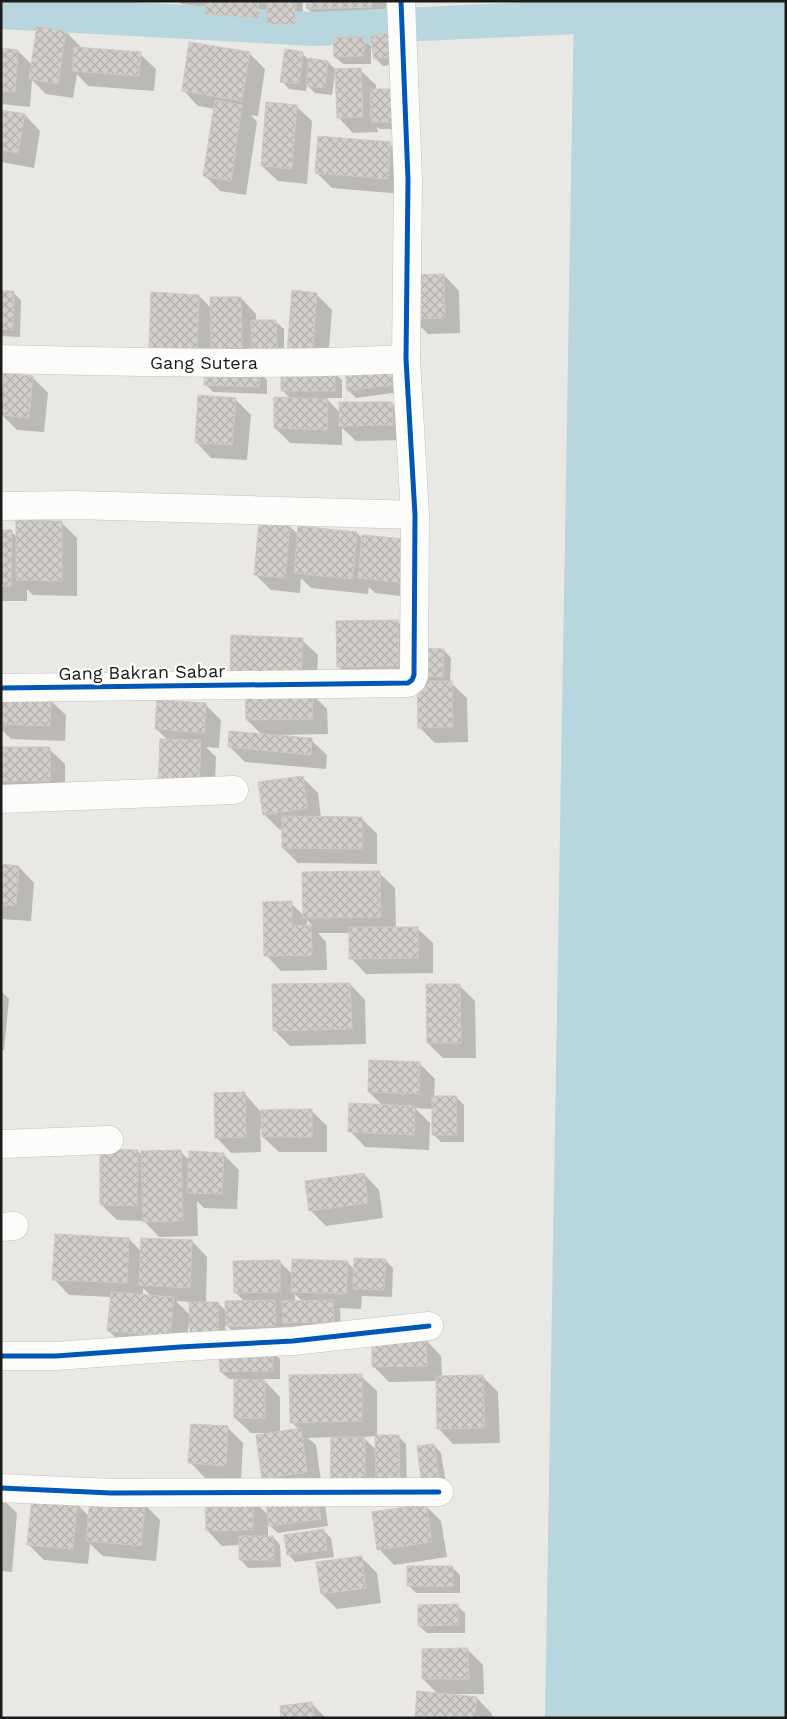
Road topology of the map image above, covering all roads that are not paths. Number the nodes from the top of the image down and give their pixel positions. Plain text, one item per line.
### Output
1 (401, 1) edge
2 (1, 358) edge
3 (406, 359) junction
4 (1, 506) edge
5 (415, 515) junction
6 (1, 688) edge
7 (234, 790) dead end
8 (1, 799) edge
9 (109, 1140) dead end
10 (1, 1144) edge
11 (429, 1326) dead end
12 (1, 1356) edge
13 (1, 1488) edge
14 (439, 1492) dead end

1 - 3 street
2 - 3 street, Gang Sutera
3 - 5 street
4 - 5 street
5 - 6 street, Gang Bakran Sabar
7 - 8 street
9 - 10 street
11 - 12 street
13 - 14 street

